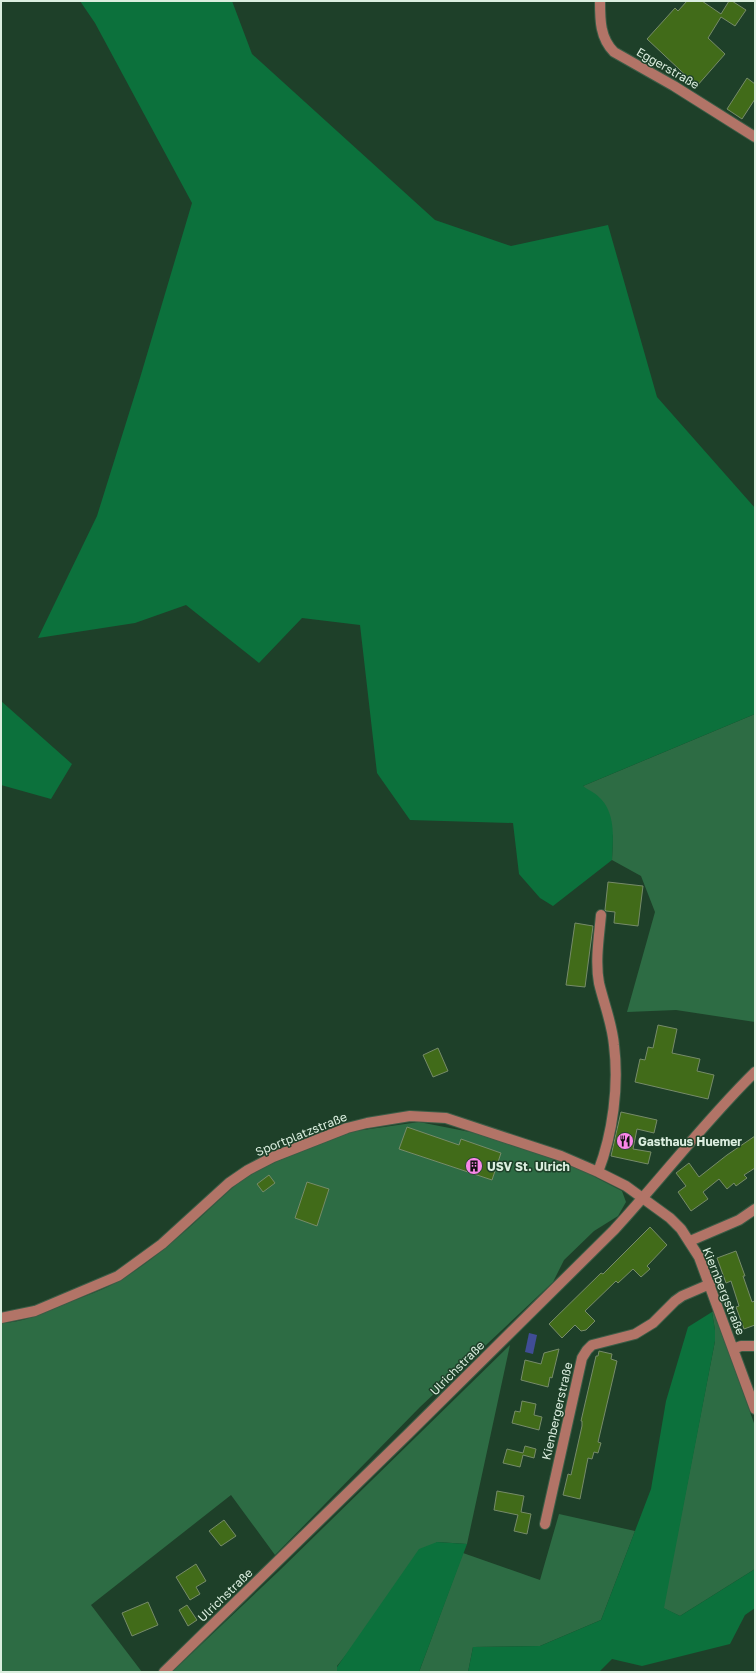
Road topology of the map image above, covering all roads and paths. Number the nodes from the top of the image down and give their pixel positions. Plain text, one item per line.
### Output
1 (600, 1) edge
2 (755, 137) edge
3 (601, 916) dead end
4 (755, 1072) edge
5 (598, 1172) junction
6 (644, 1198) junction
7 (755, 1210) edge
8 (690, 1241) junction
9 (710, 1284) junction
10 (1, 1318) edge
11 (755, 1346) edge
12 (733, 1349) junction
13 (755, 1409) edge
14 (545, 1524) dead end
15 (164, 1672) edge

1 - 2 street, Eggerstraße
3 - 5 street
4 - 6 street, Ulrichstraße
5 - 6 street, Sportplatzstraße
5 - 10 street, Sportplatzstraße
6 - 8 street, Kiernbergstraße
6 - 15 street, Ulrichstraße
7 - 8 street
8 - 9 street, Kiernbergstraße
9 - 12 street, Kiernbergstraße
9 - 14 street, Kienbergerstraße
11 - 12 street
12 - 13 street, Kiernbergstraße

